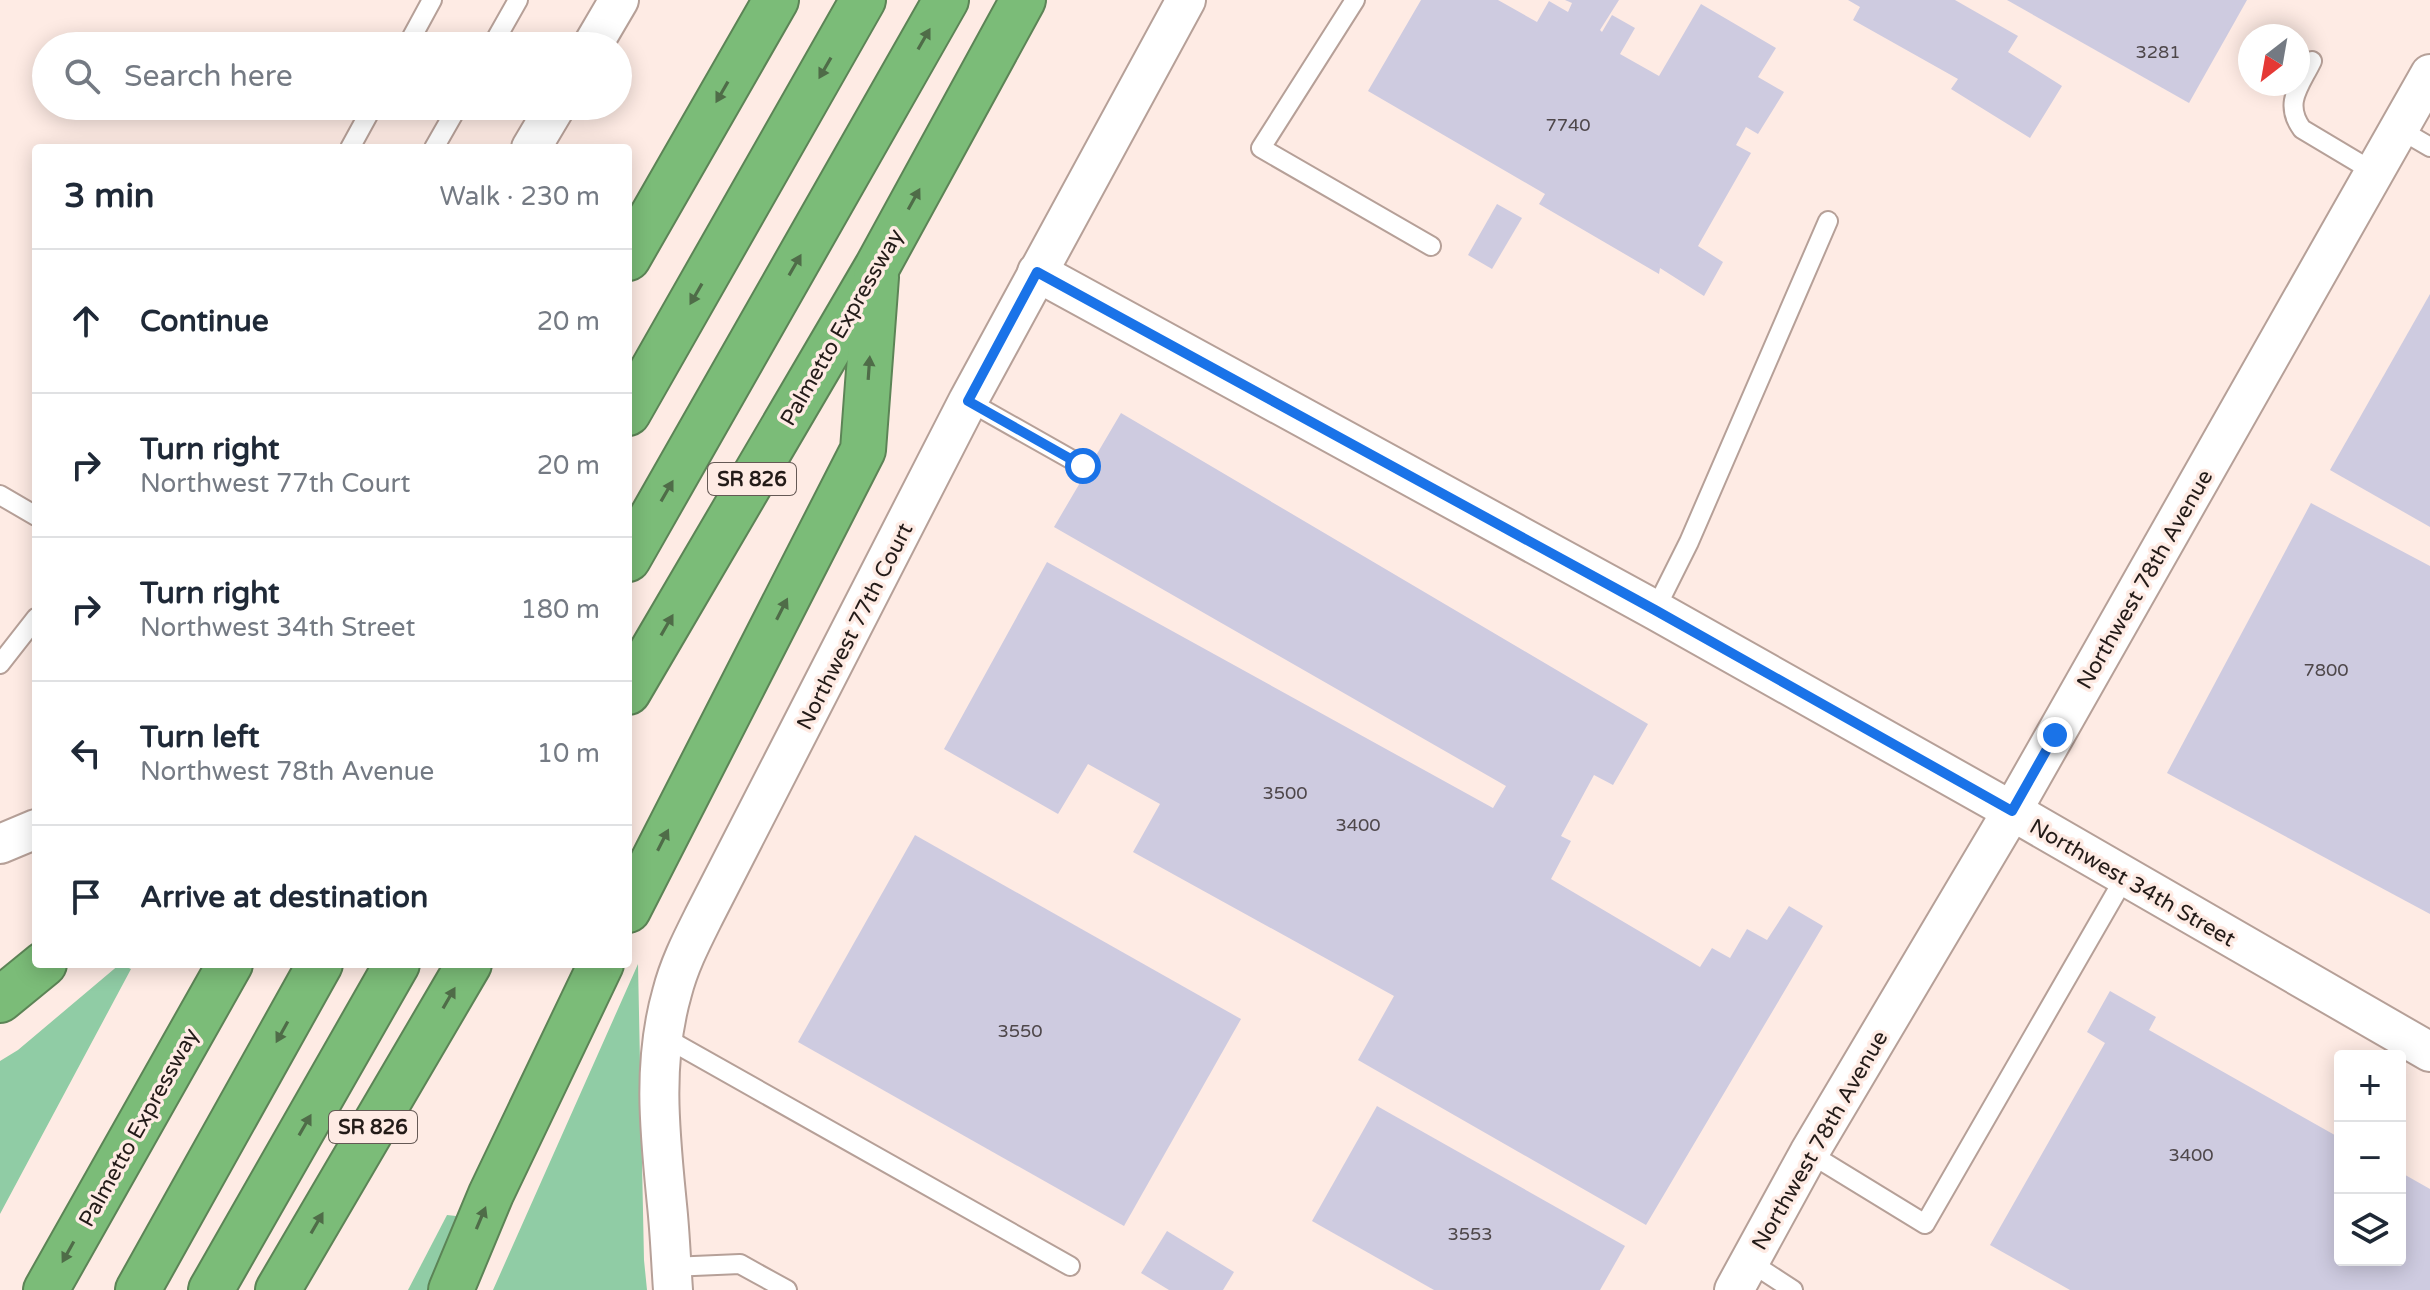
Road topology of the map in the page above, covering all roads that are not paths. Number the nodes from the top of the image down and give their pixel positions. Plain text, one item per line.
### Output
1 (432, 0) edge
2 (518, 0) edge
3 (619, 0) edge
4 (776, 0) edge
5 (863, 0) edge
6 (946, 0) edge
7 (1023, 0) edge
8 (1186, 0) edge
9 (1355, 0) edge
10 (415, 32) edge
11 (500, 32) edge
12 (600, 32) edge
13 (2312, 61) dead end
14 (2430, 74) edge
15 (365, 120) edge
16 (450, 120) edge
17 (548, 120) edge
18 (2414, 138) edge
19 (352, 144) edge
20 (436, 144) edge
21 (533, 144) edge
22 (688, 150) junction
23 (2374, 172) junction
24 (632, 215) edge
25 (1828, 221) dead end
26 (1431, 246) dead end
27 (632, 251) edge
28 (877, 267) junction
29 (1037, 272) junction
30 (968, 401) junction
31 (632, 406) edge
32 (1083, 466) dead end
33 (0, 495) edge
34 (32, 514) edge
35 (632, 552) edge
36 (1655, 610) junction
37 (32, 623) edge
38 (0, 664) edge
39 (632, 685) edge
40 (2012, 811) junction
41 (32, 831) edge
42 (0, 844) edge
43 (2125, 877) junction
44 (632, 902) edge
45 (39, 968) edge
46 (228, 968) edge
47 (318, 968) edge
48 (395, 968) edge
49 (467, 968) edge
50 (599, 968) edge
51 (0, 1000) edge
52 (664, 1037) junction
53 (2430, 1052) edge
54 (1809, 1153) junction
55 (1070, 1266) dead end
56 (1742, 1276) edge
57 (672, 1278) edge
58 (46, 1290) edge
59 (138, 1290) edge
60 (211, 1290) edge
61 (278, 1290) edge
62 (451, 1290) edge
63 (787, 1290) edge
64 (1793, 1290) edge

1 - 10 lane
2 - 11 lane
3 - 12 street
4 -> 22 highway
5 -> 31 highway
35 -> 6 highway
28 -> 7 highway, Palmetto Expressway / SR 826
8 - 29 street, Northwest 77th Court
9 - 26 lane
13 - 23 lane
14 - 18 street, Northwest 78th Avenue
15 - 19 lane
16 - 20 lane
17 - 21 street
18 - 23 street, Northwest 78th Avenue
22 - 24 highway
22 - 27 highway
23 - 40 street, Northwest 78th Avenue
25 - 36 lane
39 -> 28 highway, Palmetto Expressway / SR 826
44 -> 28 highway
29 - 30 street, Northwest 77th Court
29 - 36 street, Northwest 34th Street
30 - 32 lane
30 - 52 street, Northwest 77th Court
33 - 34 lane
36 - 40 street, Northwest 34th Street
37 - 38 lane
40 - 43 street, Northwest 34th Street
40 - 54 street, Northwest 78th Avenue
41 - 42 street
43 - 53 street, Northwest 34th Street
43 - 54 lane
45 - 51 highway
46 -> 58 highway, Palmetto Expressway
47 -> 59 highway
60 -> 48 highway
61 -> 49 highway, SR 826
62 -> 50 highway
52 - 55 lane
52 - 57 street, Northwest 77th Court
54 - 56 street, Northwest 78th Avenue
56 - 64 lane
57 - 63 lane

